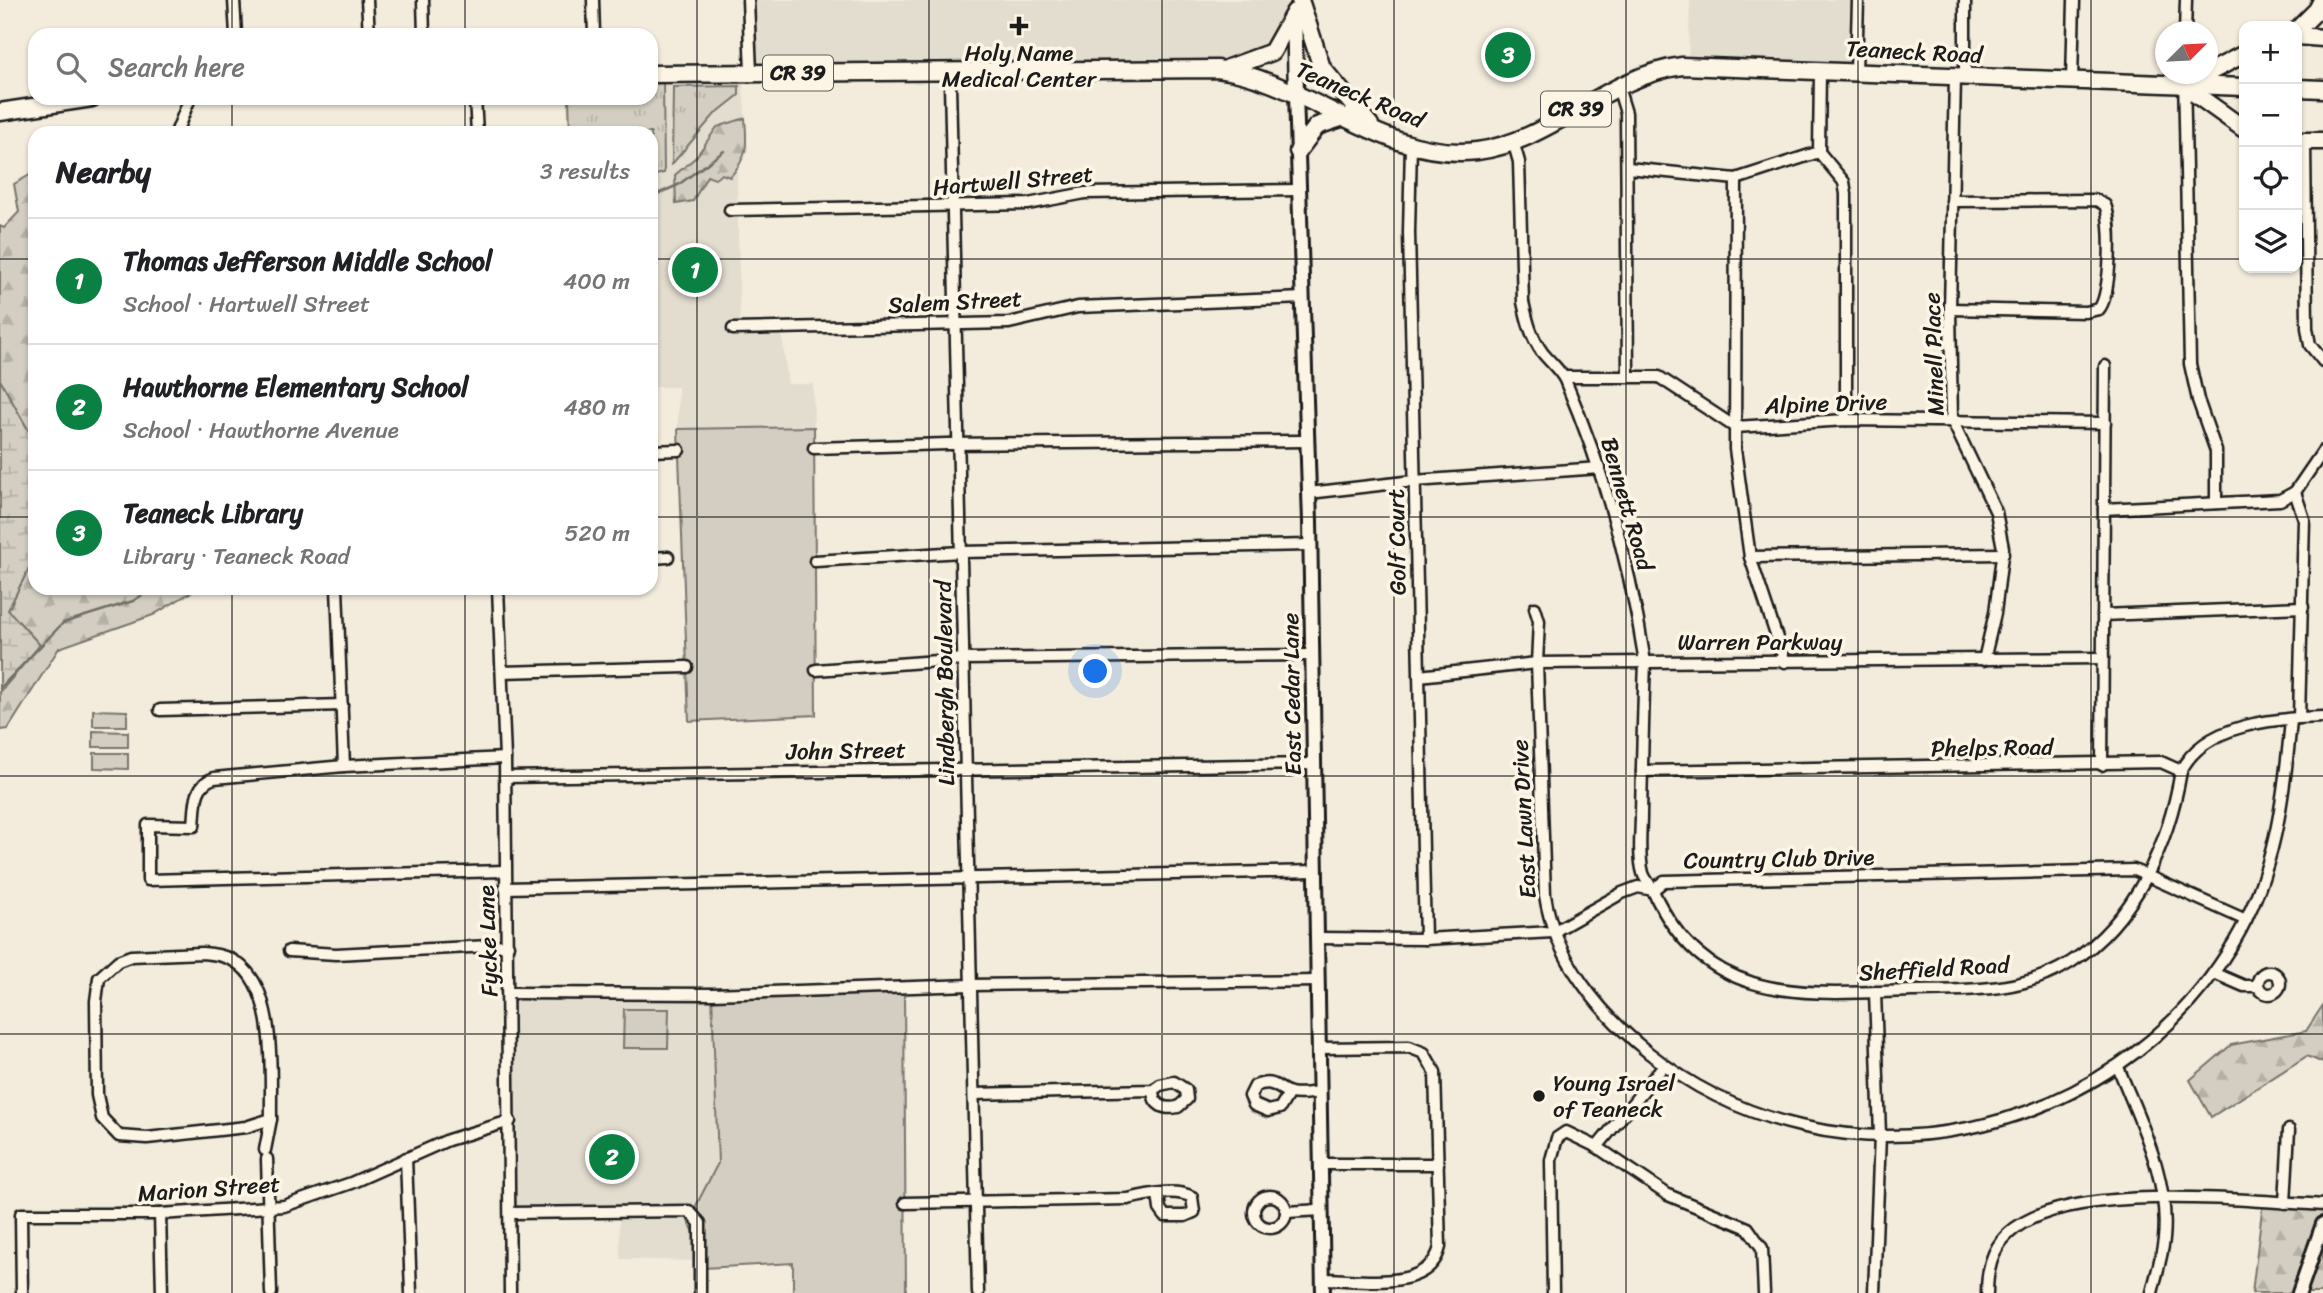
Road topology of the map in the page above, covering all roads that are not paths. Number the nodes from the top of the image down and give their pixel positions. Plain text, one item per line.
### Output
1 (234, 0) edge
2 (368, 0) edge
3 (423, 0) edge
4 (593, 0) edge
5 (748, 0) edge
6 (1857, 0) edge
7 (1965, 0) edge
8 (2074, 0) edge
9 (2186, 0) edge
10 (2322, 0) edge
11 (1296, 4) edge
12 (2185, 21) edge
13 (2302, 25) edge
14 (236, 28) edge
15 (369, 28) edge
16 (424, 28) edge
17 (594, 28) edge
18 (2302, 36) edge
19 (2323, 38) edge
20 (2239, 57) edge
21 (2218, 67) edge
22 (1223, 69) junction
23 (1820, 71) junction
24 (751, 72) junction
25 (1856, 72) junction
26 (945, 73) junction
27 (658, 74) edge
28 (1960, 77) junction
29 (2155, 80) edge
30 (2073, 81) junction
31 (2184, 84) edge
32 (2189, 84) edge
33 (2218, 84) edge
34 (2239, 86) edge
35 (1618, 87) junction
36 (2302, 88) edge
37 (2323, 89) edge
38 (1296, 94) junction
39 (42, 105) edge
40 (187, 105) edge
41 (475, 105) edge
42 (0, 111) edge
43 (1344, 117) junction
44 (2239, 125) edge
45 (179, 126) edge
46 (477, 126) edge
47 (1374, 130) junction
48 (1513, 141) junction
49 (2302, 141) edge
50 (2323, 141) edge
51 (1411, 144) junction
52 (2301, 147) edge
53 (1298, 151) junction
54 (1819, 152) junction
55 (1628, 168) junction
56 (1736, 179) junction
57 (1299, 190) junction
58 (1951, 201) junction
59 (953, 206) junction
60 (730, 211) dead end
61 (1303, 298) junction
62 (1950, 309) junction
63 (955, 323) junction
64 (733, 329) dead end
65 (2323, 361) edge
66 (2105, 366) dead end
67 (1628, 375) junction
68 (1564, 377) junction
69 (1846, 420) junction
70 (1952, 420) junction
71 (2105, 423) junction
72 (1735, 427) junction
73 (1307, 441) junction
74 (959, 444) junction
75 (814, 448) dead end
76 (679, 450) dead end
77 (658, 451) edge
78 (2323, 451) edge
79 (1600, 468) junction
80 (1415, 481) junction
81 (2295, 492) junction
82 (1309, 493) junction
83 (2216, 503) junction
84 (2104, 509) junction
85 (1310, 545) junction
86 (961, 552) junction
87 (2003, 554) junction
88 (668, 557) dead end
89 (1750, 557) junction
90 (658, 558) edge
91 (815, 561) dead end
92 (337, 595) edge
93 (498, 595) edge
94 (2303, 607) junction
95 (1535, 608) dead end
96 (2103, 615) junction
97 (1312, 655) junction
98 (2103, 658) junction
99 (964, 659) junction
100 (1984, 660) junction
101 (1645, 662) junction
102 (1785, 662) junction
103 (1537, 663) junction
104 (687, 667) dead end
105 (816, 670) dead end
106 (502, 672) junction
107 (1419, 676) junction
108 (342, 705) junction
109 (160, 710) dead end
110 (2323, 717) edge
111 (2295, 719) junction
112 (505, 758) junction
113 (1314, 764) junction
114 (2102, 765) junction
115 (344, 766) junction
116 (967, 768) junction
117 (1642, 771) junction
118 (2181, 771) junction
119 (505, 777) junction
120 (505, 871) junction
121 (1316, 871) junction
122 (2146, 874) junction
123 (969, 877) junction
124 (505, 888) junction
125 (1653, 890) junction
126 (2246, 920) junction
127 (1553, 932) junction
128 (1317, 938) junction
129 (1425, 939) junction
130 (508, 946) junction
131 (289, 951) dead end
132 (2214, 973) junction
133 (1318, 981) junction
134 (971, 985) junction
135 (2258, 986) dead end
136 (1875, 992) junction
137 (509, 993) junction
138 (1319, 1048) junction
139 (1664, 1065) junction
140 (2118, 1067) junction
141 (1153, 1090) dead end
142 (1320, 1092) junction
143 (1289, 1093) dead end
144 (974, 1094) junction
145 (271, 1119) junction
146 (510, 1121) junction
147 (2289, 1130) dead end
148 (1880, 1135) junction
149 (1597, 1147) junction
150 (406, 1158) junction
151 (1321, 1164) junction
152 (1438, 1164) junction
153 (1158, 1194) dead end
154 (2162, 1199) junction
155 (976, 1202) junction
156 (905, 1203) dead end
157 (2286, 1203) junction
158 (2323, 1205) edge
159 (268, 1207) junction
160 (1322, 1210) junction
161 (1286, 1212) dead end
162 (511, 1213) junction
163 (160, 1214) junction
164 (2323, 1224) edge
165 (1323, 1279) junction
166 (22, 1293) edge
167 (162, 1293) edge
168 (271, 1293) edge
169 (411, 1293) edge
170 (510, 1293) edge
171 (699, 1293) edge
172 (978, 1293) edge
173 (1323, 1293) edge
174 (1553, 1293) edge
175 (1764, 1293) edge
176 (1874, 1293) edge
177 (1987, 1293) edge
178 (2152, 1293) edge
179 (2299, 1293) edge

1 - 14 street
2 - 15 street
3 - 16 street
4 - 17 street
5 - 24 street
6 - 25 street
7 - 28 street, Minell Place
8 - 30 street
9 - 12 street
10 - 13 main road
11 - 22 main road
11 - 38 main road
11 - 47 main road
18 - 19 main road
20 - 21 main road
22 - 26 main road, Teaneck Road / CR 39
22 - 38 main road, Teaneck Road / CR 39
23 - 25 main road, Teaneck Road / CR 39
23 - 35 main road, Teaneck Road / CR 39
23 - 54 street
24 - 26 main road, Teaneck Road / CR 39
24 - 27 main road, Teaneck Road / CR 39
25 - 28 main road, Teaneck Road / CR 39
26 - 59 street, Lindbergh Boulevard
28 - 30 main road, Teaneck Road / CR 39
28 - 58 street, Minell Place
29 - 30 main road, Teaneck Road / CR 39
31 - 83 street
32 - 44 main road
33 - 34 main road, Teaneck Road / CR 39
35 - 48 main road, Teaneck Road / CR 39
35 - 55 street
36 - 37 main road
38 - 43 main road, Teaneck Road / CR 39
38 - 53 street, East Cedar Lane
39 - 42 main road
40 - 45 street
41 - 46 street
43 - 47 main road, Teaneck Road / CR 39
43 - 53 main road
47 - 51 main road, Teaneck Road / CR 39
48 - 51 main road, Teaneck Road / CR 39
48 - 68 street, Bennett Road
49 - 50 main road
51 - 80 street, Golf Court
52 - 65 street
53 - 57 street, East Cedar Lane
54 - 56 street
54 - 69 street
55 - 56 street
55 - 67 street
56 - 72 street
57 - 59 street, Hartwell Street
57 - 61 street, East Cedar Lane
58 - 62 street, Minell Place
58 - 62 street
59 - 60 street, Hartwell Street
59 - 63 street, Lindbergh Boulevard
61 - 63 street, Salem Street
61 - 73 street, East Cedar Lane
62 - 70 street, Minell Place
63 - 64 street, Salem Street
63 - 74 street, Lindbergh Boulevard
66 - 71 street
67 - 68 street, Alpine Drive
67 - 72 street, Alpine Drive
68 - 79 street, Bennett Road
69 - 70 street, Alpine Drive
69 - 72 street, Alpine Drive
70 - 71 street, Alpine Drive
70 - 87 street, Minell Place
71 - 84 street
72 - 89 street
73 - 74 street
73 - 82 street, East Cedar Lane
74 - 75 street
74 - 86 street, Lindbergh Boulevard
76 - 77 street
78 - 81 street
79 - 80 street
79 - 101 street, Bennett Road
80 - 82 street
80 - 107 street, Golf Court
81 - 83 street
81 - 94 street, East Lawn Drive
82 - 85 street, East Cedar Lane
83 - 84 street
84 - 96 street
85 - 86 street
85 - 97 street, East Cedar Lane
86 - 91 street
86 - 99 street, Lindbergh Boulevard
87 - 89 street
87 - 100 street, Minell Place
88 - 90 street
89 - 102 street
92 - 108 street
93 - 106 street, Fycke Lane
94 - 96 street
94 - 111 street, East Lawn Drive
95 - 103 street, East Lawn Drive
96 - 98 street
97 - 99 street
97 - 113 street, East Cedar Lane
98 - 100 street, Warren Parkway
98 - 114 street
99 - 105 street
99 - 116 street, Lindbergh Boulevard
100 - 102 street, Warren Parkway
101 - 102 street, Warren Parkway
101 - 103 street, Warren Parkway
101 - 117 street, Bennett Road
103 - 107 street, Warren Parkway
103 - 127 street, East Lawn Drive
104 - 106 street
106 - 112 street, Fycke Lane
107 - 129 street, Golf Court
108 - 109 street
108 - 115 street
110 - 111 street
111 - 118 street
111 - 126 street, East Lawn Drive
112 - 115 street
112 - 119 street, Fycke Lane
113 - 116 street, John Street
113 - 121 street, East Cedar Lane
114 - 117 street, Phelps Road
114 - 118 street, Phelps Road
115 - 120 street
116 - 119 street, John Street
116 - 123 street, Lindbergh Boulevard
117 - 125 street, Bennett Road
118 - 122 street, Sheffield Road
119 - 120 street, Fycke Lane
120 - 124 street, Fycke Lane
121 - 123 street
121 - 128 street, East Cedar Lane
122 - 125 street, Country Club Drive
122 - 126 street, Country Club Drive
122 - 136 street, Sheffield Road
123 - 124 street
123 - 134 street, Lindbergh Boulevard
124 - 130 street, Fycke Lane
125 - 127 street, Country Club Drive
125 - 136 street, Sheffield Road
126 - 132 street, East Lawn Drive
127 - 129 street, Country Club Drive
127 - 139 street, East Lawn Drive
128 - 129 street, Country Club Drive
128 - 133 street, East Cedar Lane
130 - 131 street
130 - 137 street, Fycke Lane
132 - 135 street
132 - 140 street, East Lawn Drive
133 - 134 street
133 - 138 street, East Cedar Lane
134 - 137 street
134 - 144 street, Lindbergh Boulevard
136 - 148 street
137 - 146 street, Fycke Lane
138 - 142 street, East Cedar Lane
138 - 152 street
139 - 148 street, East Lawn Drive
139 - 149 street
140 - 148 street, East Lawn Drive
140 - 154 street
141 - 144 street
142 - 143 street
142 - 151 street, East Cedar Lane
144 - 155 street, Lindbergh Boulevard
145 - 145 street
145 - 159 street
146 - 150 street, Marion Street
146 - 162 street, Fycke Lane
147 - 157 street
148 - 176 street
149 - 174 street
149 - 175 street
150 - 159 street, Marion Street
150 - 169 street
151 - 152 street
151 - 160 street, East Cedar Lane
152 - 165 street
153 - 155 street
154 - 157 street
154 - 177 street
154 - 178 street
155 - 156 street
155 - 172 street, Lindbergh Boulevard
157 - 158 street
159 - 163 street, Marion Street
159 - 168 street
160 - 161 street
160 - 165 street, East Cedar Lane
162 - 170 street, Fycke Lane
162 - 171 street
163 - 166 street, Marion Street
163 - 167 street
164 - 179 street
165 - 173 street, East Cedar Lane

